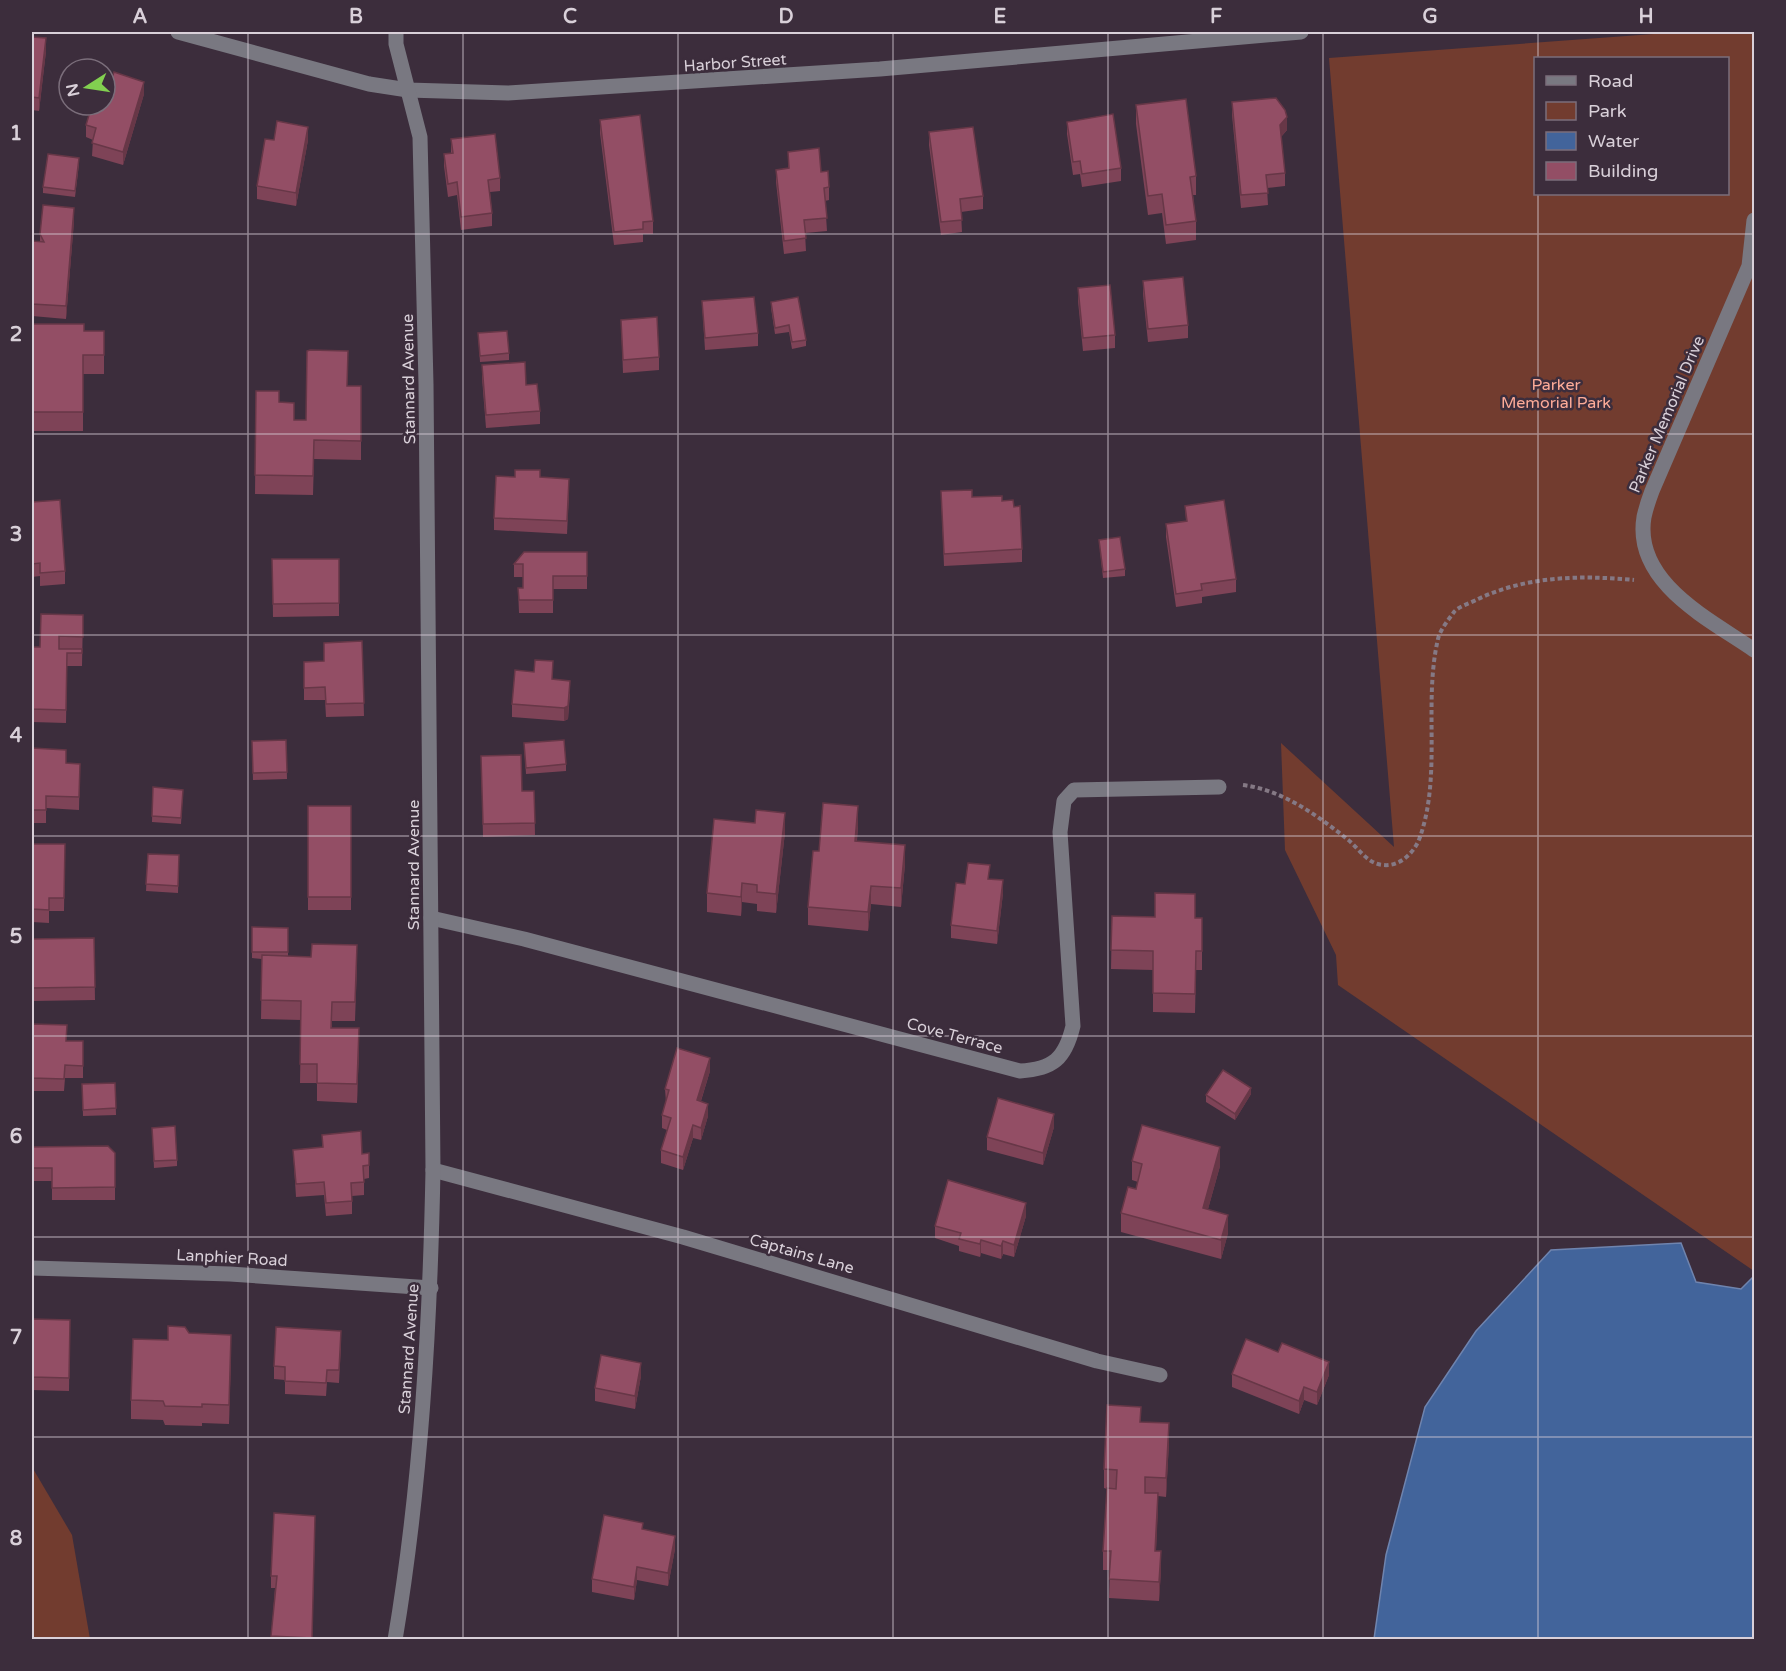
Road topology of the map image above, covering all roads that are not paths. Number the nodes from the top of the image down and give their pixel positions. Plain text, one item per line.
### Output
1 (178, 32) edge
2 (396, 32) edge
3 (1301, 32) edge
4 (1163, 37) edge
5 (408, 90) junction
6 (1755, 219) edge
7 (1755, 650) edge
8 (1220, 787) road end
9 (431, 918) junction
10 (433, 1170) junction
11 (32, 1268) edge
12 (431, 1288) junction
13 (1160, 1375) dead end
14 (395, 1640) edge

1 - 5 street, Harbor Street
2 - 5 street, Stannard Avenue
3 - 4 street, Harbor Street
4 - 5 street, Harbor Street
5 - 9 street, Stannard Avenue
6 - 7 street, Parker Memorial Drive
8 - 9 street, Cove Terrace
9 - 10 street, Stannard Avenue
10 - 12 street, Stannard Avenue
10 - 13 street, Captains Lane
11 - 12 street, Lanphier Road
12 - 14 street, Stannard Avenue

